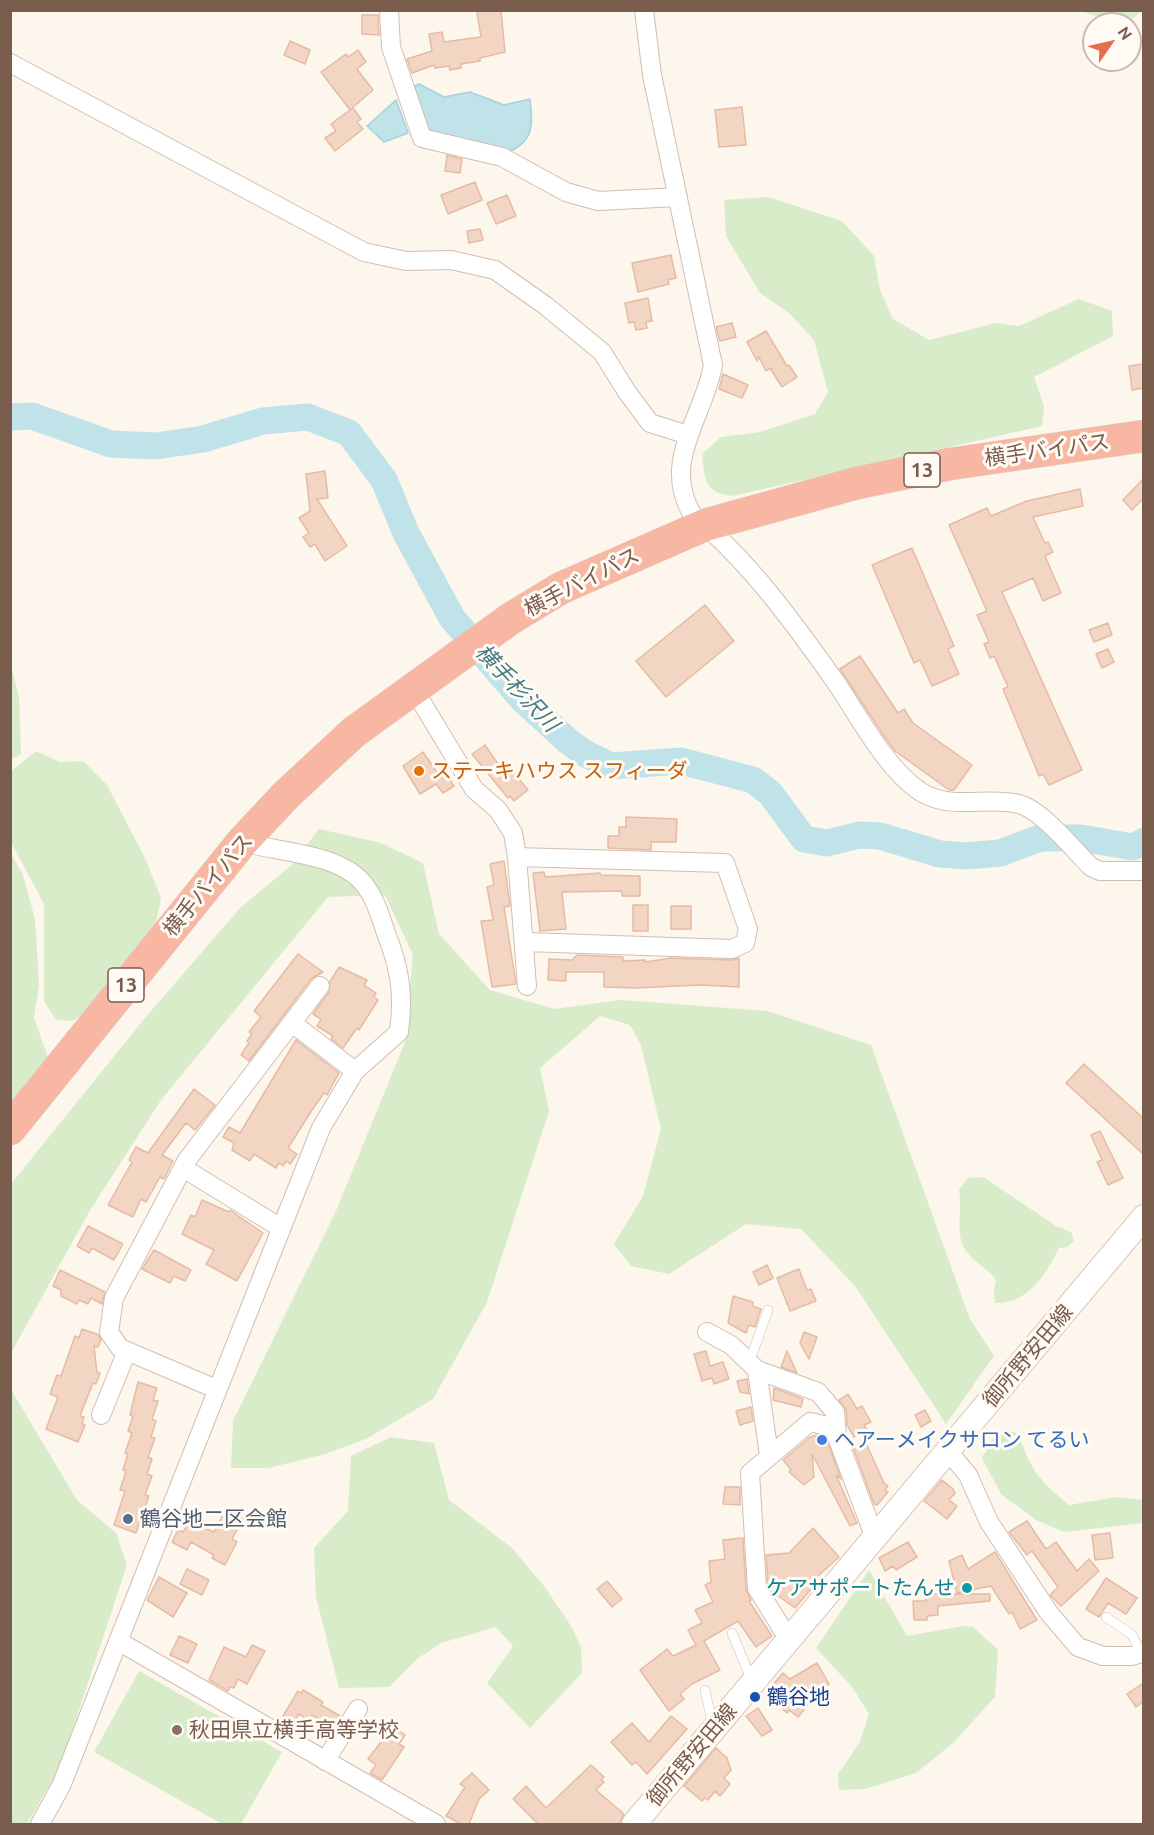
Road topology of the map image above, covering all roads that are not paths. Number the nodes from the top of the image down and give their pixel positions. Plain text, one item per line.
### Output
1 (389, 10) edge
2 (644, 10) edge
3 (10, 63) edge
4 (678, 197) junction
5 (688, 435) junction
6 (1143, 436) edge
7 (705, 525) junction
8 (413, 688) junction
9 (242, 842) junction
10 (517, 857) junction
11 (1143, 871) edge
12 (526, 942) junction
13 (320, 986) dead end
14 (527, 986) dead end
15 (292, 1023) junction
16 (355, 1071) junction
17 (10, 1129) edge
18 (183, 1168) junction
19 (1143, 1217) edge
20 (281, 1228) junction
21 (768, 1310) dead end
22 (707, 1332) dead end
23 (127, 1351) junction
24 (753, 1367) junction
25 (216, 1389) junction
26 (101, 1415) dead end
27 (836, 1428) junction
28 (948, 1451) junction
29 (769, 1455) junction
30 (875, 1538) junction
31 (1106, 1617) dead end
32 (732, 1633) dead end
33 (789, 1640) junction
34 (117, 1641) junction
35 (1142, 1653) edge
36 (753, 1683) junction
37 (705, 1690) dead end
38 (358, 1709) dead end
39 (714, 1730) junction
40 (325, 1761) junction
41 (40, 1824) edge
42 (436, 1824) edge
43 (634, 1824) edge

1 - 4 street
2 - 4 street
3 - 5 street
4 - 5 street
5 - 7 street
6 - 7 highway, 横手バイパス / 13
7 - 8 highway, 横手バイパス / 13
7 - 11 street
8 - 9 highway, 横手バイパス / 13
8 - 10 street
9 - 16 street
9 - 17 highway, 横手バイパス / 13
10 - 12 street
10 - 12 street
12 - 14 street
13 - 15 street
15 - 16 street
15 - 18 street
16 - 20 street
18 - 20 street
18 - 23 street
19 - 28 main road, 御所野安田線
20 - 25 street
21 - 24 lane
22 - 24 street
23 - 25 street
23 - 26 street
24 - 27 street
24 - 29 street
25 - 34 street
27 - 29 street
27 - 30 street
28 - 30 main road, 御所野安田線
28 - 35 street
29 - 33 street
30 - 33 main road, 御所野安田線
31 - 35 lane
32 - 36 lane
33 - 36 main road, 御所野安田線
34 - 40 street
34 - 41 street
36 - 39 main road, 御所野安田線
37 - 39 lane
38 - 40 street
39 - 43 main road, 御所野安田線
40 - 42 street

